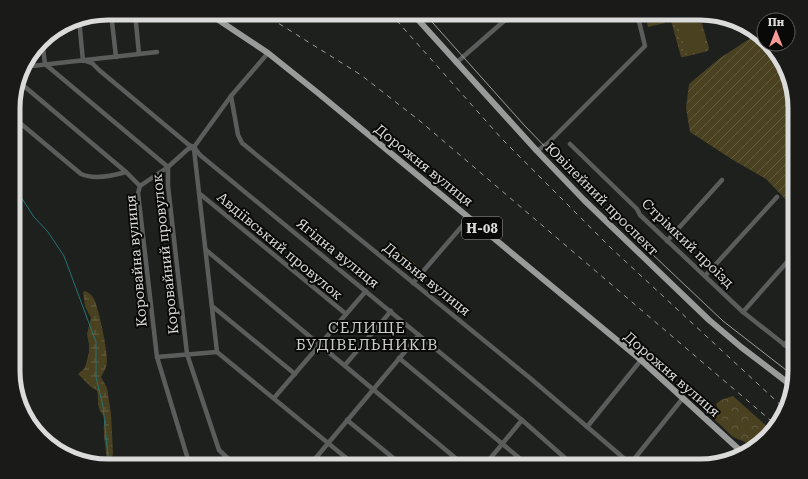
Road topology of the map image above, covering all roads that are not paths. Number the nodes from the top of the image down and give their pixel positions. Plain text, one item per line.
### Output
1 (112, 20) edge
2 (136, 20) edge
3 (218, 20) edge
4 (418, 20) edge
5 (508, 20) edge
6 (639, 20) edge
7 (504, 21) joint
8 (80, 25) edge
9 (43, 49) edge
10 (157, 52) dead end
11 (139, 54) junction
12 (268, 54) junction
13 (116, 57) junction
14 (84, 61) junction
15 (456, 63) junction
16 (45, 64) junction
17 (31, 66) edge
18 (23, 86) edge
19 (231, 96) junction
20 (20, 123) edge
21 (570, 144) dead end
22 (194, 147) junction
23 (537, 151) junction
24 (168, 167) junction
25 (126, 172) junction
26 (722, 180) dead end
27 (140, 186) junction
28 (200, 194) junction
29 (777, 197) dead end
30 (469, 218) junction
31 (667, 241) junction
32 (206, 250) junction
33 (788, 261) dead end
34 (705, 276) junction
35 (413, 283) junction
36 (366, 291) junction
37 (212, 306) junction
38 (391, 311) junction
39 (743, 312) junction
40 (346, 314) junction
41 (419, 335) junction
42 (788, 341) edge
43 (320, 345) junction
44 (784, 345) junction
45 (788, 348) edge
46 (217, 352) junction
47 (187, 354) junction
48 (157, 357) junction
49 (399, 358) junction
50 (641, 360) junction
51 (345, 365) junction
52 (295, 374) junction
53 (787, 382) edge
54 (374, 388) junction
55 (274, 398) junction
56 (683, 398) junction
57 (347, 420) junction
58 (522, 420) junction
59 (587, 426) junction
60 (328, 442) junction
61 (503, 443) junction
62 (739, 449) edge
63 (225, 457) joint
64 (188, 459) edge
65 (227, 459) edge
66 (314, 459) edge
67 (347, 459) edge
68 (395, 459) edge
69 (457, 459) edge
70 (490, 459) edge
71 (521, 459) edge
72 (566, 459) edge
73 (625, 459) edge
74 (637, 459) edge

1 - 13 street
2 - 11 street
3 - 12 main road, Дорожня вулиця / Н-08
4 - 15 main road, Ювілейний проспект
5 - 7 street
6 - 23 street
7 - 15 street
8 - 14 street
9 - 16 street
10 - 11 street
11 - 13 street
12 - 19 street
12 - 30 main road, Дорожня вулиця / Н-08
13 - 14 street
14 - 16 street
14 - 22 street, Ягідна вулиця
15 - 23 main road, Ювілейний проспект
16 - 17 street
16 - 24 street, Коровайний провулок
18 - 25 street, Коровайна вулиця
19 - 22 street
19 - 35 street, Дальня вулиця
20 - 25 street
21 - 31 street, Стрімкий проїзд
22 - 24 street
22 - 28 street
22 - 36 street, Ягідна вулиця
23 - 53 main road, Ювілейний проспект
24 - 27 street
24 - 47 street, Коровайний провулок
25 - 27 street, Коровайна вулиця
26 - 31 street
27 - 48 street, Коровайна вулиця
28 - 32 street
28 - 40 street, Авдіївський провулок
29 - 34 street
30 - 35 street
30 - 50 main road, Дорожня вулиця / Н-08
31 - 34 street, Стрімкий проїзд
32 - 37 street
32 - 43 street
33 - 39 street
34 - 39 street, Стрімкий проїзд
35 - 59 street, Дальня вулиця
36 - 38 street, Ягідна вулиця
36 - 40 street
37 - 46 street
37 - 52 street
38 - 41 street, Ягідна вулиця
38 - 51 street
39 - 44 street, Стрімкий проїзд
40 - 43 street
41 - 49 street
41 - 58 street, Ягідна вулиця
42 - 44 street
43 - 51 street
43 - 52 street
44 - 45 street, Стрімкий проїзд
46 - 47 street
46 - 55 street
47 - 48 street
47 - 63 street, Коровайний провулок
48 - 64 street, Коровайна вулиця
49 - 54 street
49 - 61 street
50 - 56 main road, Дорожня вулиця / Н-08
50 - 59 street
51 - 54 street
52 - 55 street
54 - 57 street
54 - 69 street
55 - 60 street
56 - 62 main road, Дорожня вулиця / Н-08
56 - 74 street
57 - 60 street
57 - 68 street
58 - 61 street
58 - 72 street, Ягідна вулиця
59 - 73 street, Дальня вулиця
60 - 66 street
60 - 67 street
61 - 70 street
61 - 71 street
63 - 65 street

